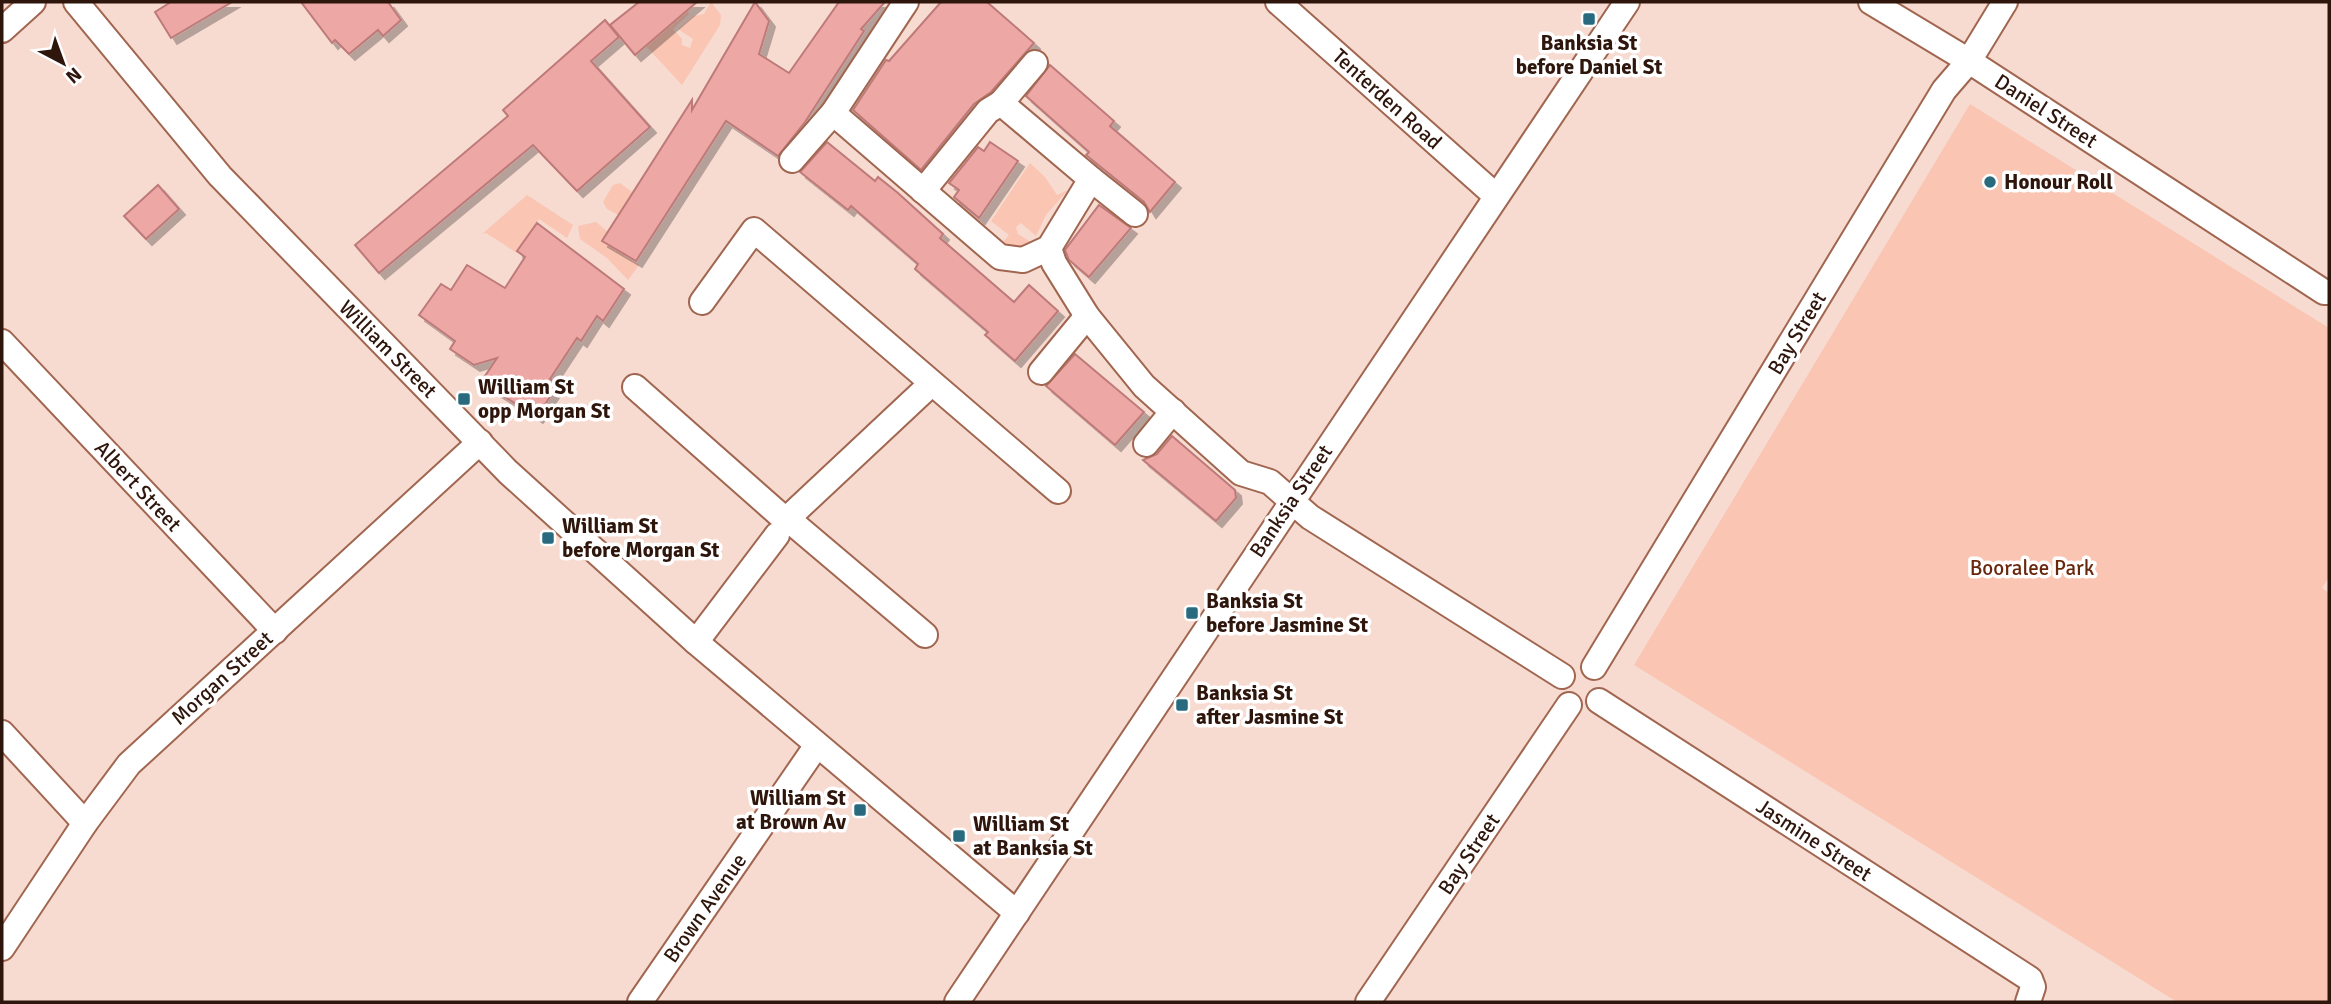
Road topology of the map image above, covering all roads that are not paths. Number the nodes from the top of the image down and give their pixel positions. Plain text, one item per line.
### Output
1 (33, 2) edge
2 (76, 2) edge
3 (906, 2) edge
4 (1278, 2) edge
5 (1627, 2) edge
6 (1871, 2) edge
7 (2005, 2) edge
8 (2, 30) edge
9 (1969, 61) junction
10 (1035, 63) dead end
11 (1001, 103) junction
12 (833, 113) junction
13 (792, 160) dead end
14 (1091, 179) junction
15 (923, 191) junction
16 (1496, 196) junction
17 (1135, 214) dead end
18 (1049, 248) junction
19 (2327, 292) edge
20 (702, 302) dead end
21 (1087, 316) junction
22 (2, 342) edge
23 (1041, 372) dead end
24 (931, 384) junction
25 (635, 387) dead end
26 (1173, 411) junction
27 (480, 442) junction
28 (1146, 444) dead end
29 (1058, 491) dead end
30 (1290, 502) junction
31 (785, 523) junction
32 (275, 631) junction
33 (925, 635) dead end
34 (696, 642) junction
35 (1594, 667) junction
36 (1562, 676) junction
37 (1599, 701) junction
38 (1569, 705) junction
39 (2, 733) edge
40 (817, 745) junction
41 (85, 823) junction
42 (1017, 913) junction
43 (2, 948) edge
44 (2029, 990) edge
45 (640, 1002) edge
46 (957, 1002) edge
47 (1368, 1002) edge

1 - 8 street
2 - 27 street, William Street
3 - 12 street
4 - 16 street, Tenterden Road
5 - 16 street, Banksia Street
6 - 9 street, Daniel Street
7 - 9 street, Bay Street
9 - 19 street, Daniel Street
9 - 35 street, Bay Street
10 - 11 street
11 - 14 street
11 - 15 street
12 - 13 street
12 - 15 street
14 - 17 street
14 - 18 street
15 - 18 street
16 - 30 street, Banksia Street
18 - 21 street
20 - 24 street
21 - 23 street
21 - 26 street
22 - 32 street, Albert Street
24 - 29 street
24 - 31 street
25 - 31 street
26 - 28 street
26 - 30 street
27 - 32 street, Morgan Street
27 - 34 street, William Street
30 - 36 street
30 - 42 street, Banksia Street
31 - 33 street
31 - 34 street
32 - 41 street, Morgan Street
34 - 40 street, William Street
35 - 36 street
35 - 37 street
36 - 38 street
37 - 38 street
37 - 44 street, Jasmine Street
38 - 47 street, Bay Street
39 - 41 street
40 - 42 street, William Street
40 - 45 street, Brown Avenue
41 - 43 street, Morgan Street
42 - 46 street, Banksia Street

